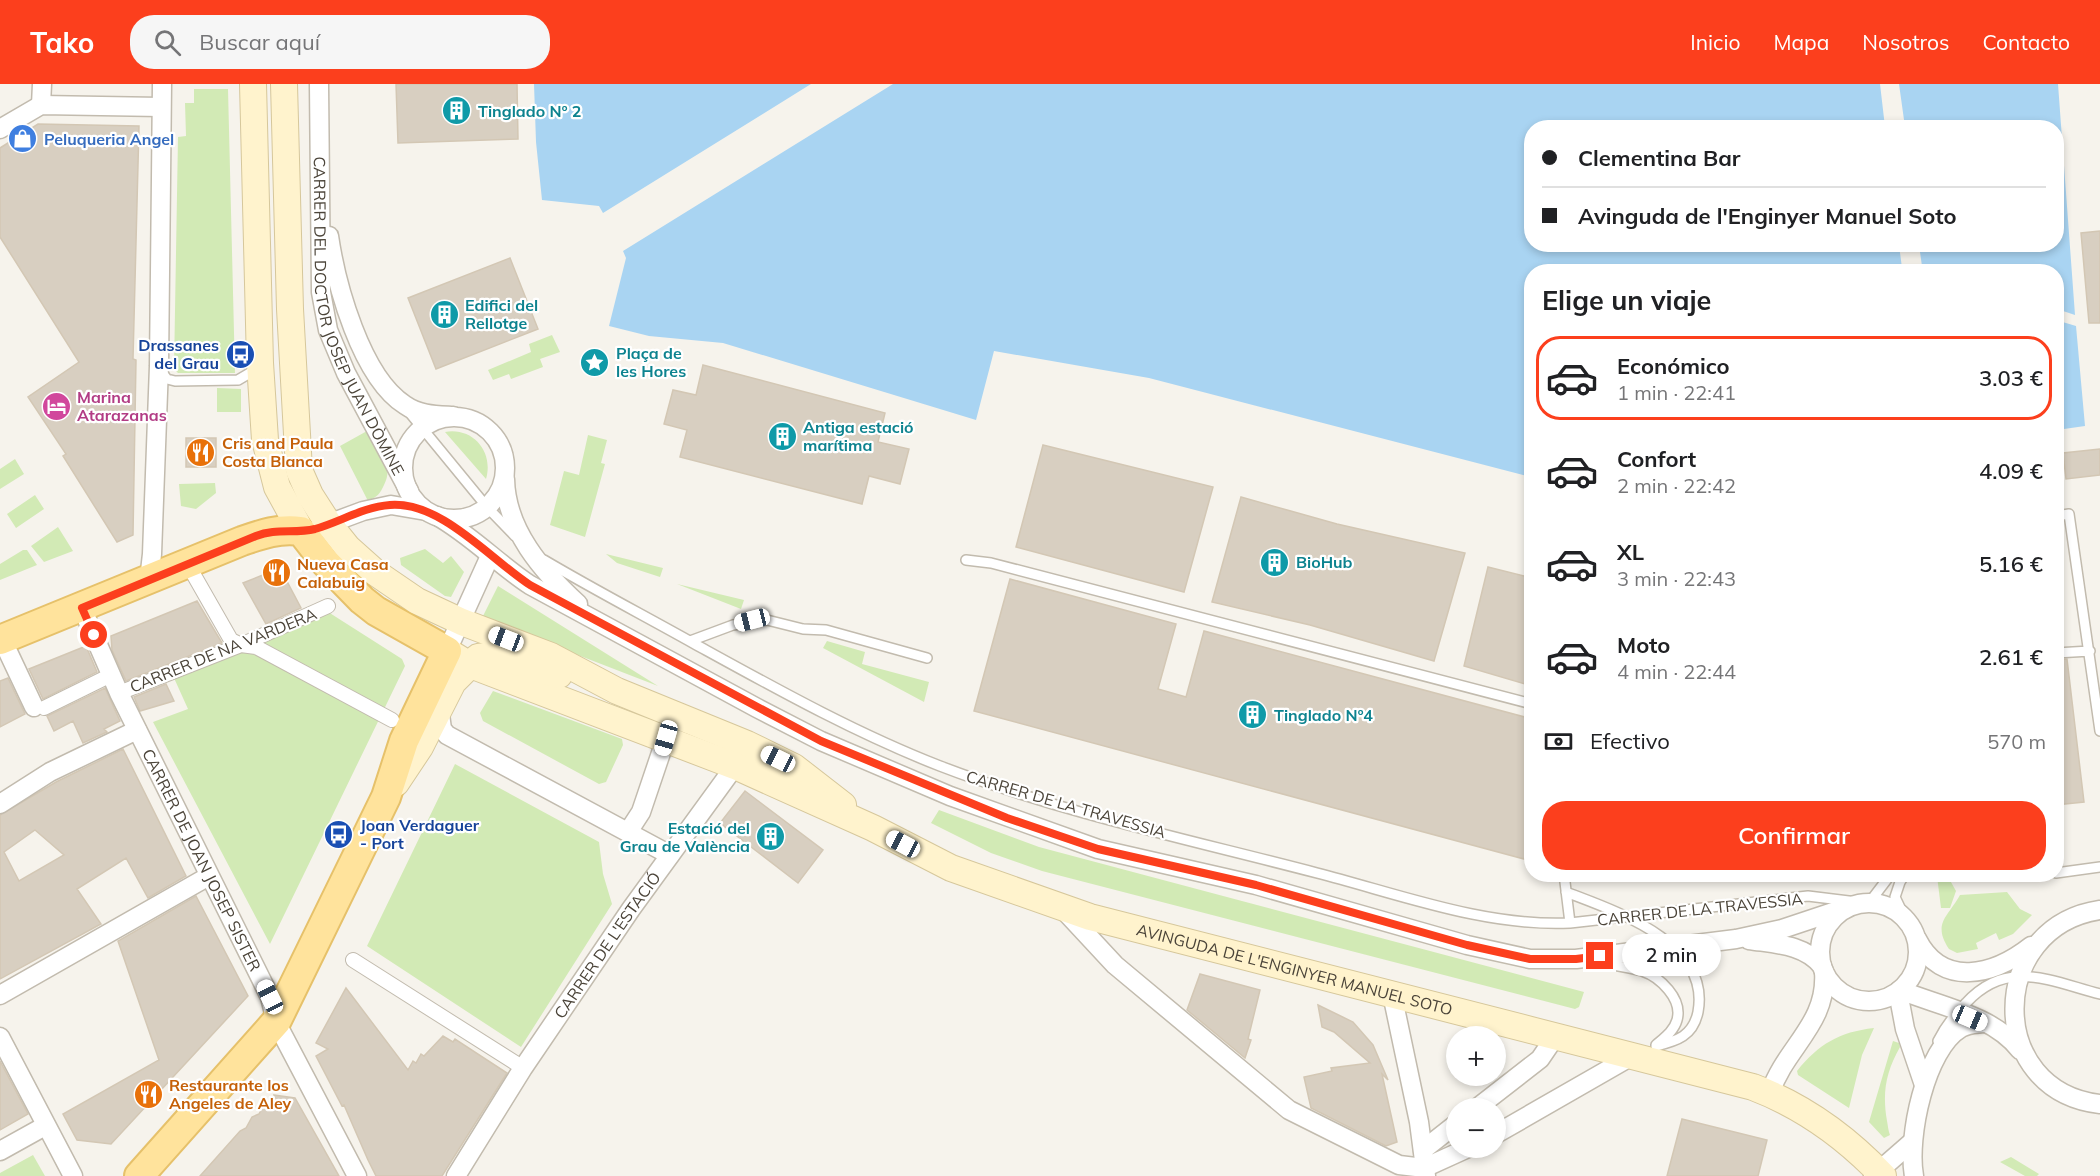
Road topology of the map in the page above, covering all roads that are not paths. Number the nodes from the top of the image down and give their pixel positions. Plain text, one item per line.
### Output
1 (42, 84) edge
2 (162, 84) edge
3 (253, 84) edge
4 (284, 84) edge
5 (319, 84) edge
6 (41, 105) junction
7 (161, 107) junction
8 (0, 129) edge
9 (319, 135) junction
10 (260, 363) junction
11 (159, 366) junction
12 (403, 404) junction
13 (453, 416) junction
14 (422, 429) junction
15 (505, 477) junction
16 (302, 481) junction
17 (408, 491) junction
18 (487, 507) junction
19 (432, 514) junction
20 (2064, 515) edge
21 (328, 523) junction
22 (287, 526) junction
23 (533, 554) junction
24 (490, 556) junction
25 (966, 560) dead end
26 (187, 563) junction
27 (149, 580) junction
28 (327, 606) dead end
29 (82, 608) junction
30 (462, 622) junction
31 (608, 627) junction
32 (1, 639) edge
33 (690, 641) junction
34 (241, 645) junction
35 (2090, 651) junction
36 (2064, 653) edge
37 (458, 658) junction
38 (927, 658) dead end
39 (111, 675) junction
40 (617, 691) junction
41 (119, 693) junction
42 (1524, 702) edge
43 (39, 707) joint
44 (439, 707) junction
45 (392, 720) dead end
46 (137, 730) junction
47 (2100, 731) edge
48 (666, 738) junction
49 (735, 766) junction
50 (387, 797) junction
51 (0, 804) edge
52 (873, 828) junction
53 (628, 832) junction
54 (670, 855) junction
55 (2100, 867) edge
56 (2064, 872) edge
57 (209, 876) junction
58 (1565, 882) edge
59 (1885, 882) edge
60 (1900, 882) edge
61 (1566, 892) junction
62 (1856, 905) junction
63 (1061, 906) junction
64 (2100, 910) edge
65 (1904, 916) junction
66 (1630, 917) junction
67 (1570, 923) junction
68 (2051, 931) junction
69 (1916, 938) junction
70 (1736, 939) junction
71 (1671, 946) junction
72 (1576, 959) junction
73 (353, 960) dead end
74 (1823, 968) junction
75 (2019, 975) junction
76 (1899, 991) junction
77 (1392, 994) junction
78 (2100, 994) edge
79 (0, 995) edge
80 (1957, 1012) junction
81 (276, 1022) junction
82 (1983, 1023) junction
83 (0, 1037) edge
84 (1556, 1037) junction
85 (1656, 1046) junction
86 (1632, 1056) junction
87 (2026, 1057) junction
88 (520, 1066) junction
89 (1924, 1085) junction
90 (1770, 1094) junction
91 (1490, 1098) edge
92 (2095, 1106) edge
93 (45, 1126) junction
94 (1506, 1128) edge
95 (1446, 1136) edge
96 (1912, 1142) junction
97 (0, 1151) edge
98 (1446, 1157) edge
99 (1420, 1167) edge
100 (1878, 1174) edge
101 (73, 1176) edge
102 (140, 1176) edge
103 (357, 1176) edge
104 (456, 1176) edge
105 (1914, 1176) edge

1 - 6 street
2 - 7 street
3 - 10 main road
4 - 16 main road
5 - 9 street, CARRER DEL DOCTOR JOSEP JUAN DÒMINE
6 - 7 street
6 - 8 street
7 - 11 street
9 - 12 street, CARRER DEL DOCTOR JOSEP JUAN DÒMINE
9 - 17 street, CARRER DEL DOCTOR JOSEP JUAN DÒMINE
10 - 11 lane
10 - 22 main road
11 - 27 street
12 - 13 street, CARRER DEL DOCTOR JOSEP JUAN DÒMINE
12 - 14 lane, CARRER DE LA TRAVESSIA
13 - 14 street
13 - 15 street
14 - 17 street
14 - 18 lane, CARRER DE LA TRAVESSIA
15 - 18 street
15 - 23 street
16 - 21 main road
16 - 22 main road
17 - 19 street
18 - 19 street
18 - 23 lane, CARRER DE LA TRAVESSIA
19 - 21 street
19 - 24 street
20 - 35 lane
21 - 22 street
21 - 30 main road, AVINGUDA DE L'ENGINYER MANUEL SOTO
22 - 26 main road
22 - 37 main road, AVINGUDA DE L'ENGINYER MANUEL SOTO
23 - 31 street
23 - 33 lane, CARRER DE LA TRAVESSIA
24 - 30 street
24 - 31 street
25 - 42 lane
26 - 27 main road
26 - 34 street
27 - 29 main road
28 - 34 street, CARRER DE NA VARDERA
29 - 32 main road
29 - 39 street, CARRER DE JOAN JOSEP SISTER
30 - 37 street
30 - 40 main road, AVINGUDA DE L'ENGINYER MANUEL SOTO
31 - 72 street
32 - 43 street
33 - 38 lane
33 - 67 lane, CARRER DE LA TRAVESSIA
34 - 41 street, CARRER DE NA VARDERA
34 - 45 street
35 - 36 lane
35 - 47 lane
37 - 40 main road
37 - 44 main road
37 - 48 main road, AVINGUDA DE L'ENGINYER MANUEL SOTO
37 - 50 main road
39 - 41 street, CARRER DE JOAN JOSEP SISTER
39 - 43 street
40 - 52 main road, AVINGUDA DE L'ENGINYER MANUEL SOTO
41 - 46 street, CARRER DE JOAN JOSEP SISTER
44 - 50 main road
44 - 53 street
46 - 51 street
46 - 57 street, CARRER DE JOAN JOSEP SISTER
48 - 49 main road, AVINGUDA DE L'ENGINYER MANUEL SOTO
48 - 53 street
49 - 52 main road, AVINGUDA DE L'ENGINYER MANUEL SOTO
49 - 54 street, CARRER DE L'ESTACIÓ
50 - 81 main road
52 - 63 main road, AVINGUDA DE L'ENGINYER MANUEL SOTO
53 - 54 street
54 - 88 street, CARRER DE L'ESTACIÓ
55 - 56 lane
57 - 79 street
57 - 81 street, CARRER DE JOAN JOSEP SISTER
58 - 61 lane
59 - 62 lane
60 - 65 lane
61 - 66 lane
61 - 67 lane
62 - 65 street
62 - 66 lane, CARRER DE LA TRAVESSIA
62 - 70 street
62 - 74 street
63 - 77 main road, AVINGUDA DE L'ENGINYER MANUEL SOTO
63 - 99 street
64 - 68 street
65 - 69 street
66 - 67 lane, CARRER DE LA TRAVESSIA
66 - 71 lane
68 - 69 street
68 - 75 street
69 - 76 street
70 - 71 street
70 - 74 street
71 - 72 street
71 - 85 lane
72 - 85 lane
73 - 88 street
74 - 76 street
74 - 90 street
75 - 78 lane
75 - 80 lane
75 - 87 street
76 - 80 street
76 - 89 street
77 - 84 main road, AVINGUDA DE L'ENGINYER MANUEL SOTO
77 - 99 street
80 - 82 street
80 - 89 lane
81 - 102 main road
81 - 103 street, CARRER DE JOAN JOSEP SISTER
82 - 87 street
82 - 89 street
83 - 93 street
84 - 86 main road, AVINGUDA DE L'ENGINYER MANUEL SOTO
84 - 91 street
85 - 86 lane
86 - 90 main road, AVINGUDA DE L'ENGINYER MANUEL SOTO
86 - 94 street
87 - 92 street
88 - 104 street, CARRER DE L'ESTACIÓ
89 - 96 street
90 - 100 main road, AVINGUDA DE L'ENGINYER MANUEL SOTO
93 - 97 street
93 - 101 street
95 - 99 street
96 - 100 street, AVINGUDA DE L'ENGINYER MANUEL SOTO
96 - 105 street
98 - 99 street

